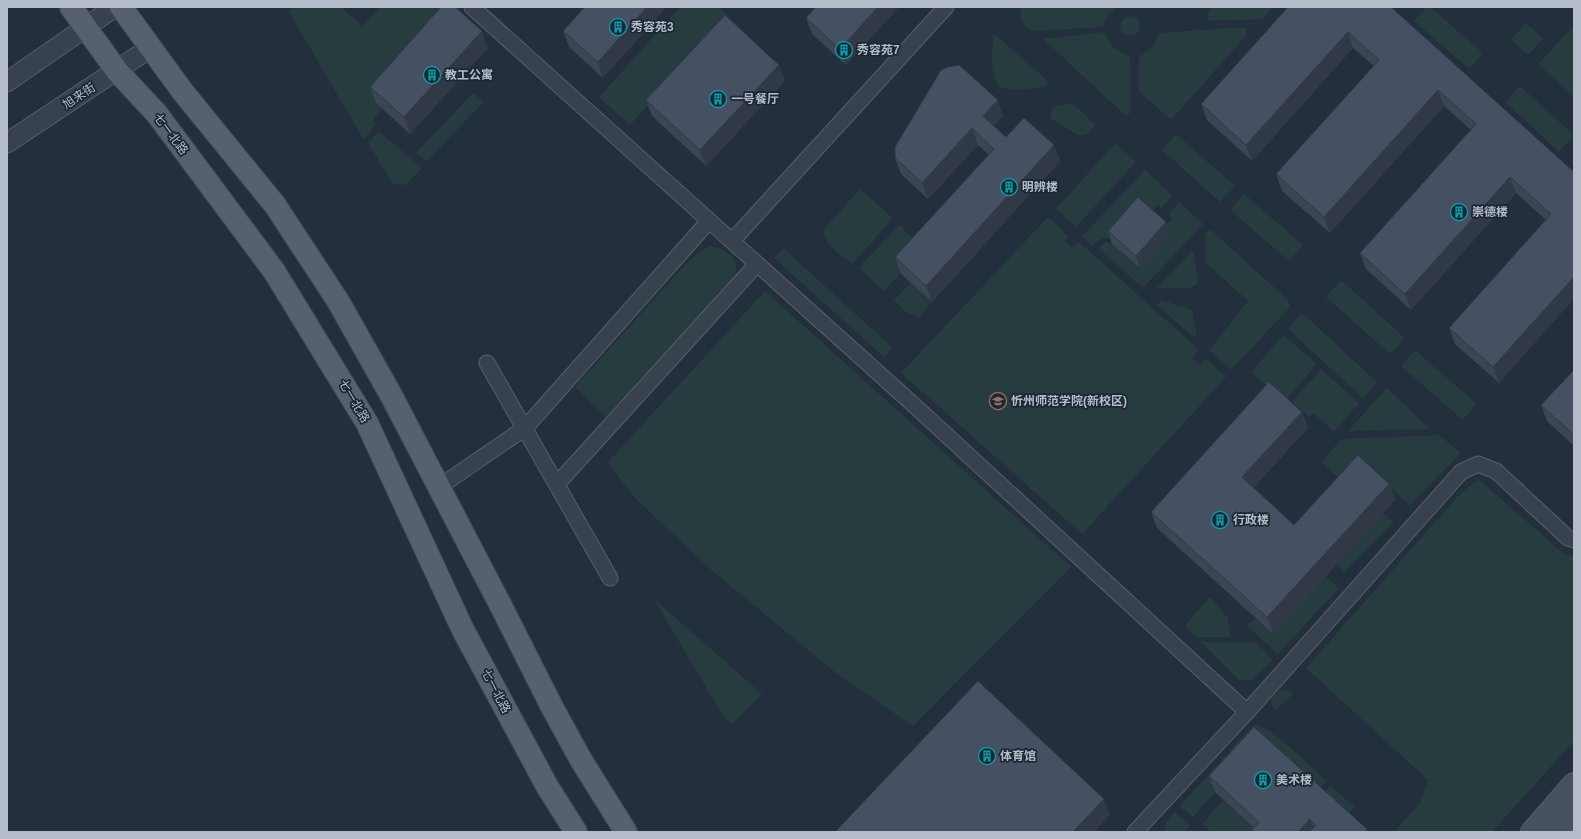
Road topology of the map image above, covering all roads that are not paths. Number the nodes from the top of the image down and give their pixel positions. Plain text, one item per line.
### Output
1 (71, 7) edge
2 (115, 7) edge
3 (121, 7) edge
4 (472, 7) edge
5 (946, 7) edge
6 (86, 27) junction
7 (150, 48) junction
8 (117, 71) junction
9 (7, 82) edge
10 (7, 143) edge
11 (709, 221) junction
12 (732, 241) junction
13 (757, 264) junction
14 (487, 363) dead end
15 (525, 428) junction
16 (557, 484) junction
17 (439, 487) junction
18 (1574, 540) edge
19 (610, 578) dead end
20 (1247, 712) junction
21 (1574, 784) edge
22 (1574, 812) edge
23 (576, 832) edge
24 (626, 832) edge
25 (1135, 832) edge
26 (1532, 832) edge
27 (1556, 832) edge

1 - 6 main road, 七一北路
2 - 6 street
3 - 7 main road
4 - 11 street
5 - 12 street
6 - 8 main road, 七一北路
6 - 9 street
7 - 8 street, 旭来街
7 - 17 main road
8 - 10 street, 旭来街
8 - 23 main road, 七一北路
11 - 12 street
11 - 15 street
12 - 13 street
13 - 16 street
13 - 20 street
14 - 15 street
15 - 16 street
15 - 17 street
16 - 19 street
17 - 24 main road
18 - 20 street
20 - 25 street
21 - 26 main road
22 - 27 main road

